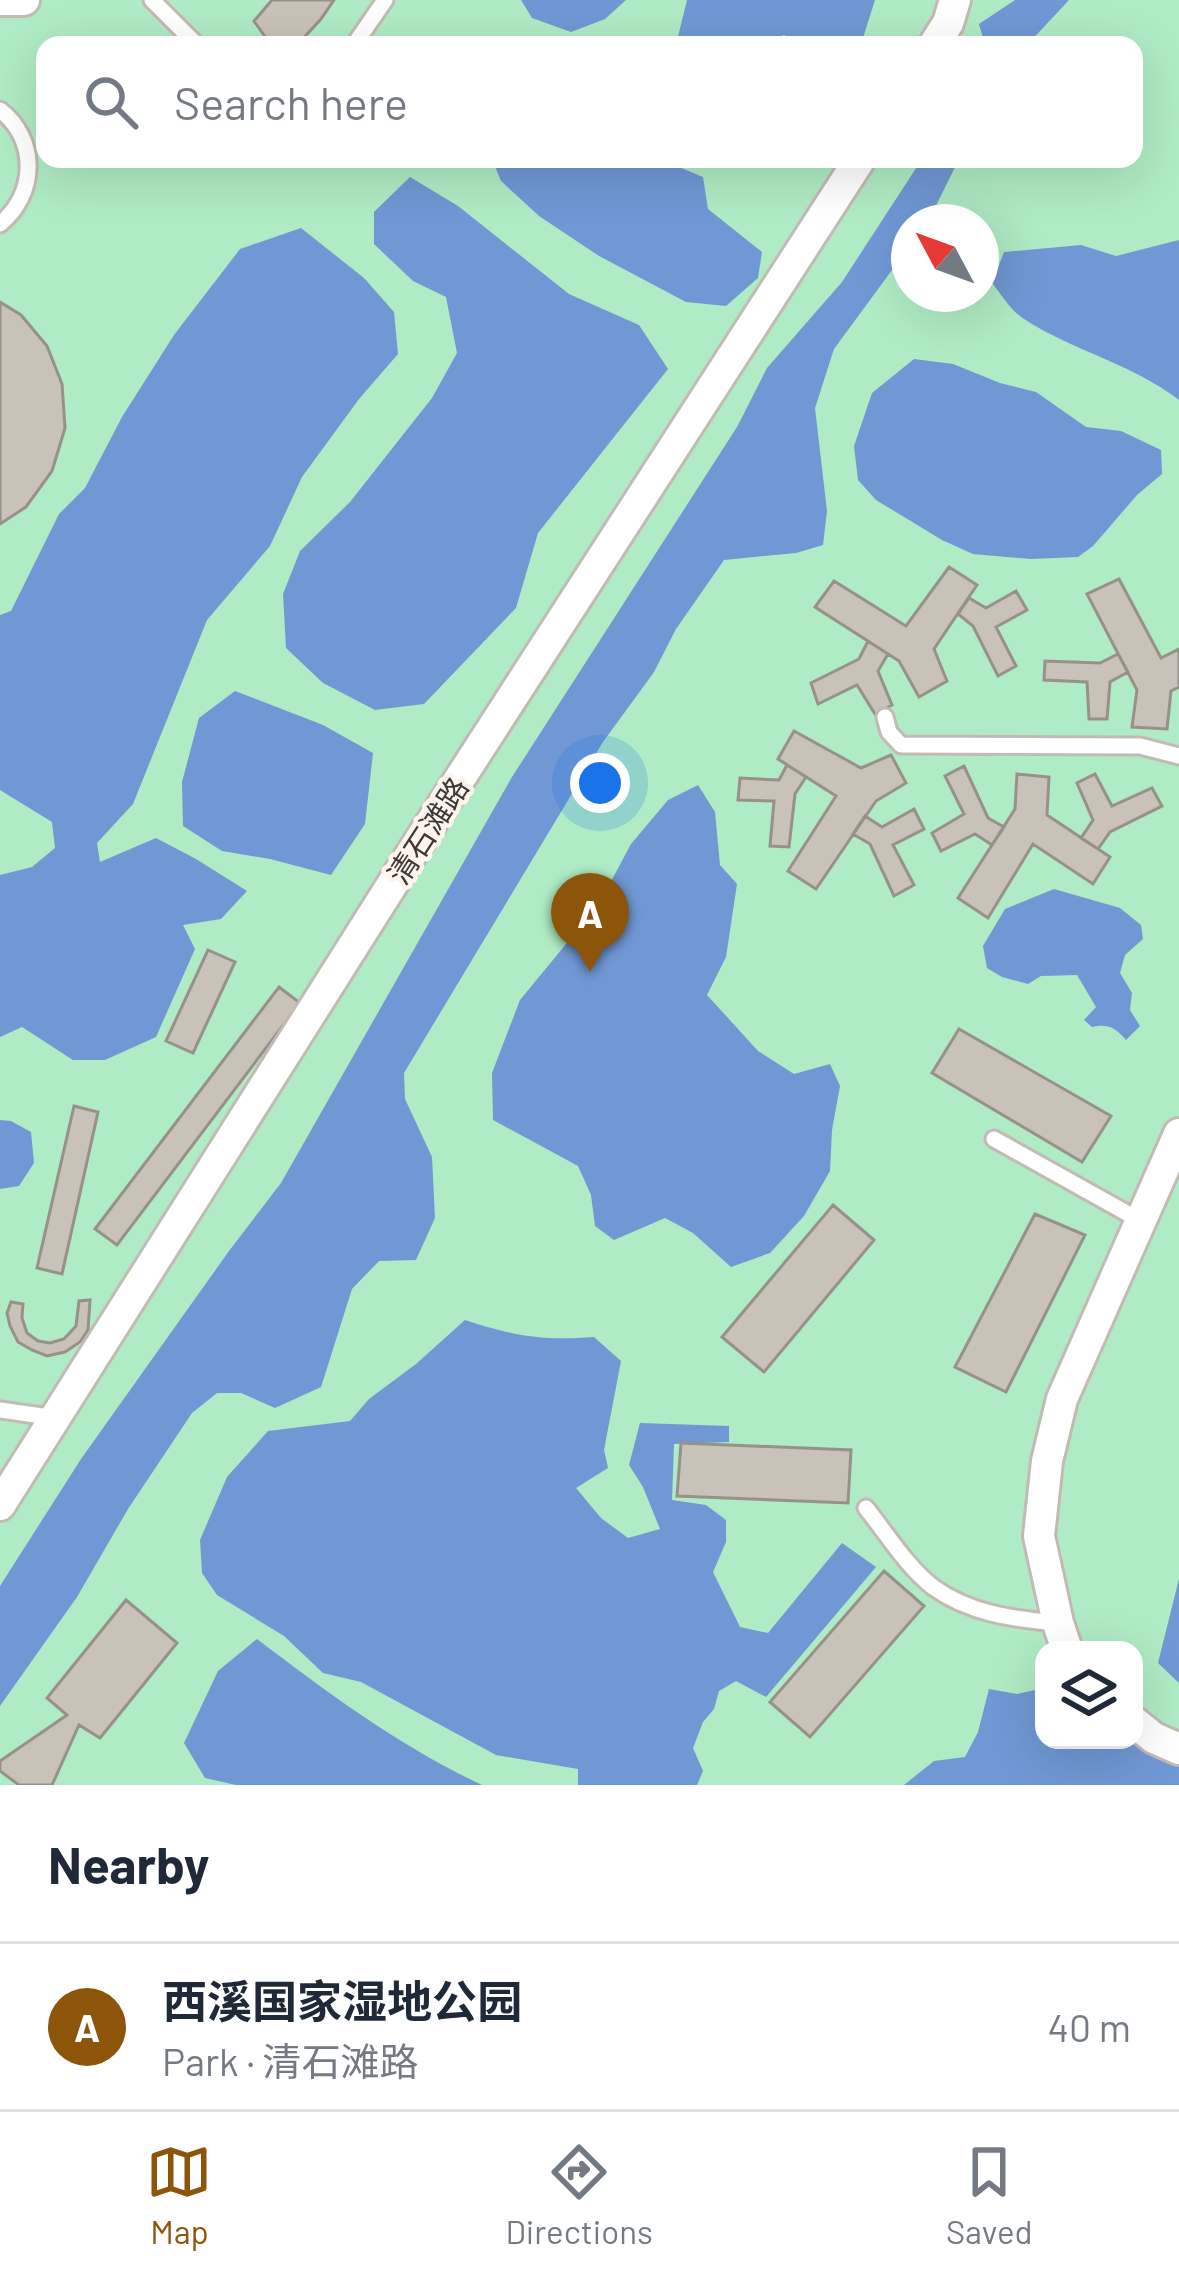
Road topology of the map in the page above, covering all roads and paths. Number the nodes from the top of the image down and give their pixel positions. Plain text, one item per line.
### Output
1 (0, 0) edge
2 (24, 0) edge
3 (152, 0) edge
4 (386, 0) edge
5 (955, 0) edge
6 (188, 36) edge
7 (360, 36) edge
8 (940, 36) edge
9 (0, 110) edge
10 (854, 168) edge
11 (0, 224) edge
12 (885, 717) dead end
13 (1179, 756) edge
14 (1179, 1134) edge
15 (994, 1139) dead end
16 (1141, 1221) junction
17 (0, 1410) edge
18 (56, 1418) junction
19 (0, 1505) edge
20 (866, 1508) dead end
21 (1062, 1637) edge
22 (1143, 1729) edge
23 (1179, 1749) edge

1 - 2 street
3 - 6 lane
4 - 7 lane
5 - 8 street
9 - 11 lane
10 - 18 street, 清石滩路
12 - 13 lane
14 - 16 street
15 - 16 lane
16 - 21 street
17 - 18 lane
18 - 19 street, 清石滩路
20 - 21 lane
22 - 23 street

